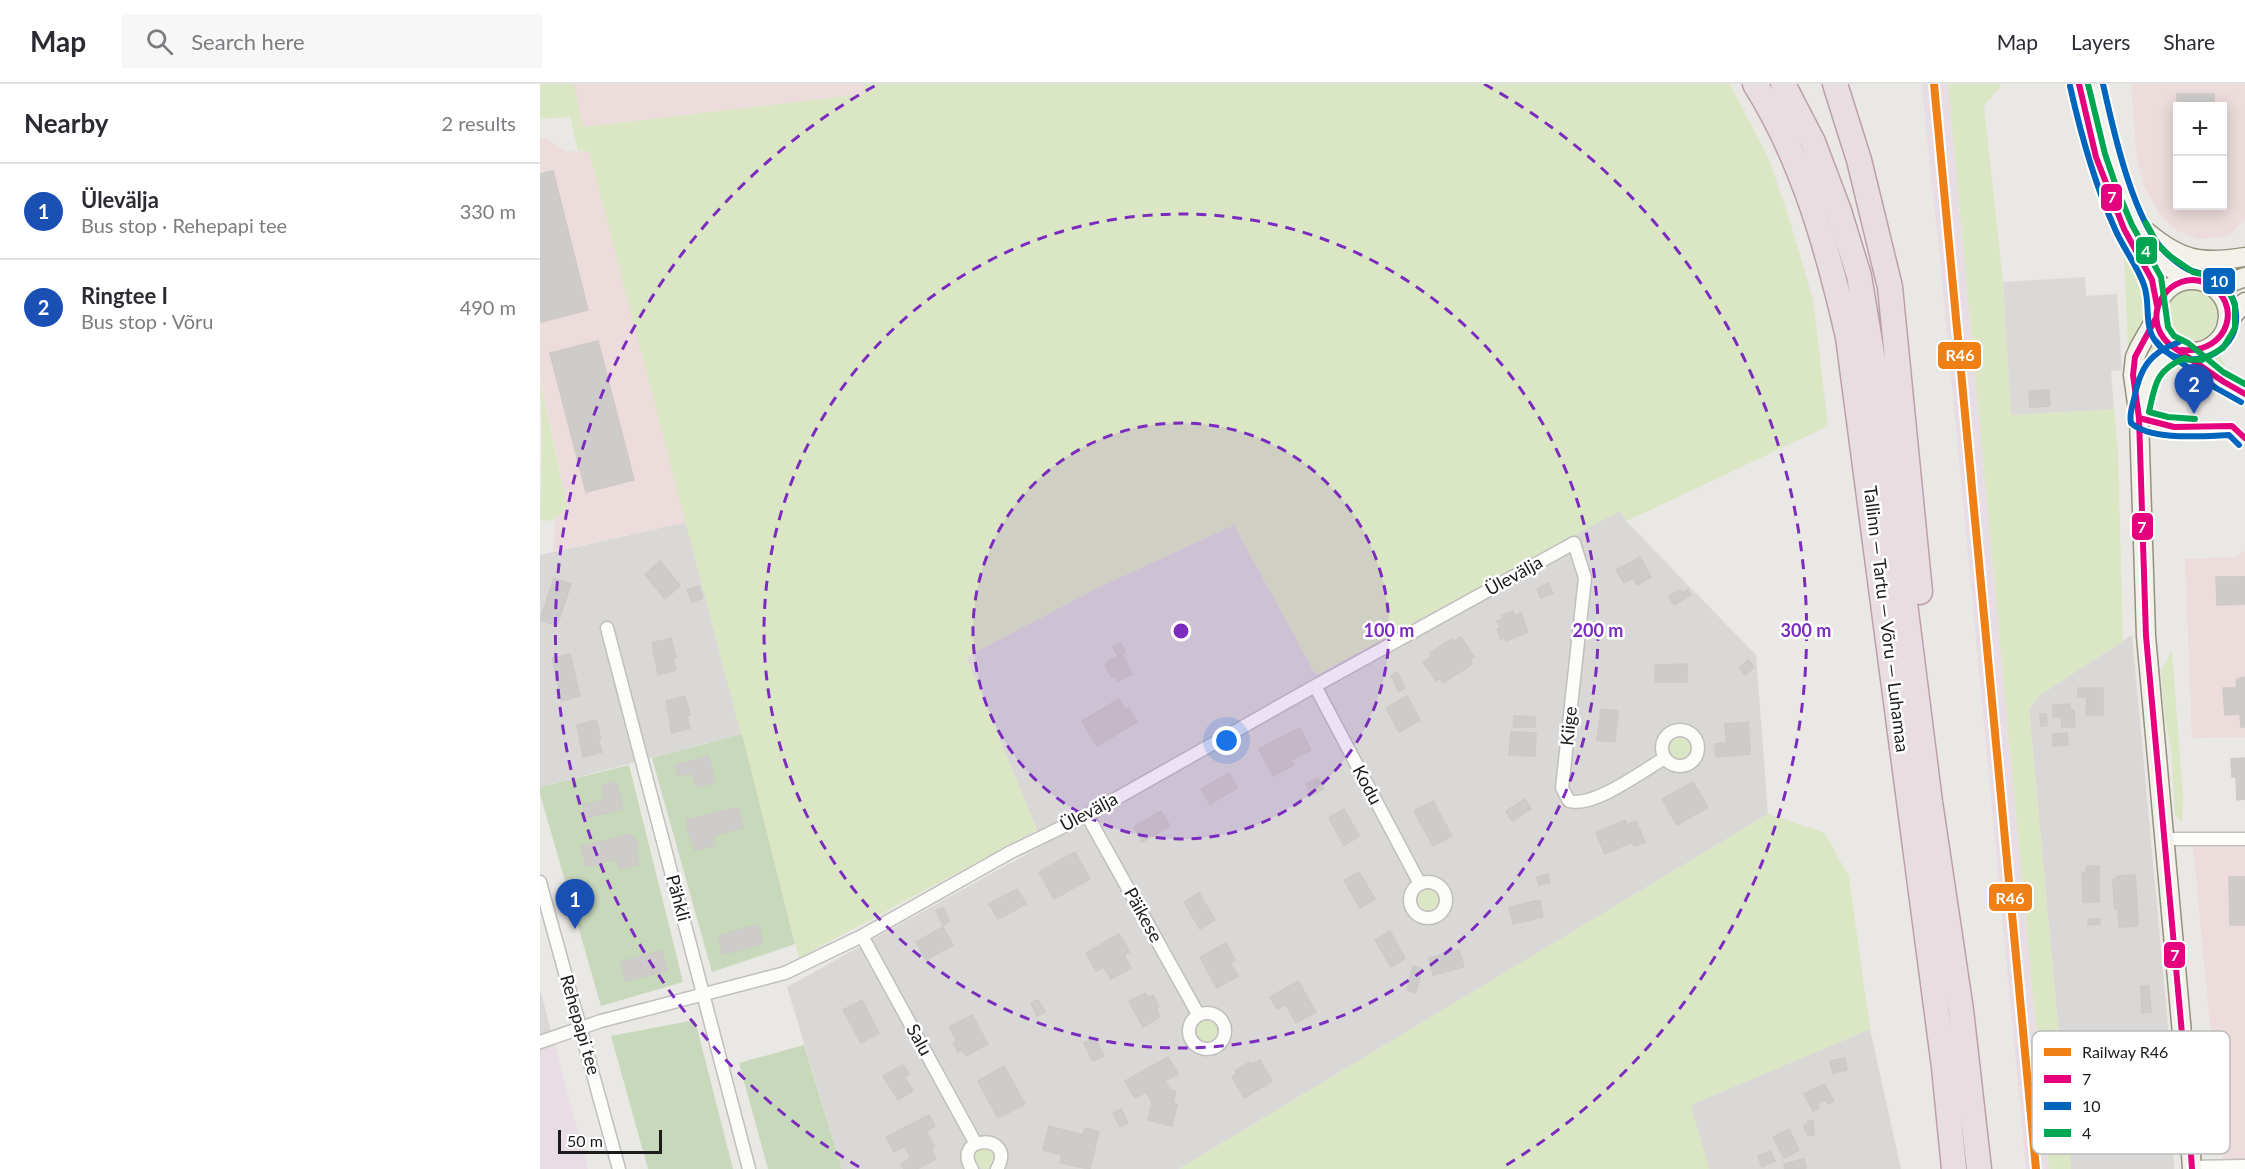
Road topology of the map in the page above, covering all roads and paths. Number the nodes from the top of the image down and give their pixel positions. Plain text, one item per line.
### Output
1 (1755, 84) edge
2 (1783, 84) edge
3 (1835, 84) edge
4 (2079, 84) edge
5 (2094, 84) edge
6 (2136, 223) junction
7 (2245, 257) edge
8 (2245, 277) edge
9 (2189, 280) junction
10 (2209, 285) junction
11 (2245, 302) edge
12 (2156, 312) junction
13 (2227, 322) junction
14 (2182, 350) junction
15 (2139, 418) junction
16 (1574, 543) joint
17 (607, 628) dead end
18 (1315, 686) junction
19 (1665, 758) dead end
20 (1930, 802) junction
21 (1087, 815) junction
22 (2163, 839) junction
23 (2245, 839) edge
24 (540, 882) edge
25 (1420, 884) dead end
26 (862, 936) junction
27 (703, 994) junction
28 (1198, 1014) dead end
29 (581, 1027) junction
30 (2182, 1031) edge
31 (540, 1042) edge
32 (976, 1144) junction
33 (2245, 1166) edge
34 (2192, 1168) edge
35 (619, 1169) edge
36 (749, 1169) edge
37 (972, 1169) edge
38 (997, 1169) edge
39 (1954, 1169) edge
40 (1979, 1169) edge

1 - 39 highway, Tallinn — Tartu — Võru — Luhamaa
2 - 20 highway, Tallinn — Tartu — Võru — Luhamaa
3 - 20 highway
4 - 12 street
5 - 6 street
6 - 7 street
6 - 9 street
8 - 10 street
9 - 10 street
9 - 12 street
10 - 13 street
11 - 13 street
12 - 14 street
12 - 15 street
13 - 14 street
14 - 15 street
15 - 22 street
16 - 18 street, Ülevälja
16 - 19 street, Kiige
17 - 27 street, Pähkli
18 - 21 street, Ülevälja
18 - 25 street, Kodu
20 - 40 highway, Tallinn — Tartu — Võru — Luhamaa
21 - 26 street, Ülevälja
21 - 28 street, Päikese
22 - 23 street
22 - 30 street
24 - 29 street, Rehepapi tee
26 - 27 street, Ülevälja
26 - 32 street, Salu
27 - 29 street, Ülevälja
27 - 36 street, Pähkli
29 - 31 street, Ülevälja
29 - 35 street, Rehepapi tee
32 - 37 street
32 - 38 street
33 - 34 street

